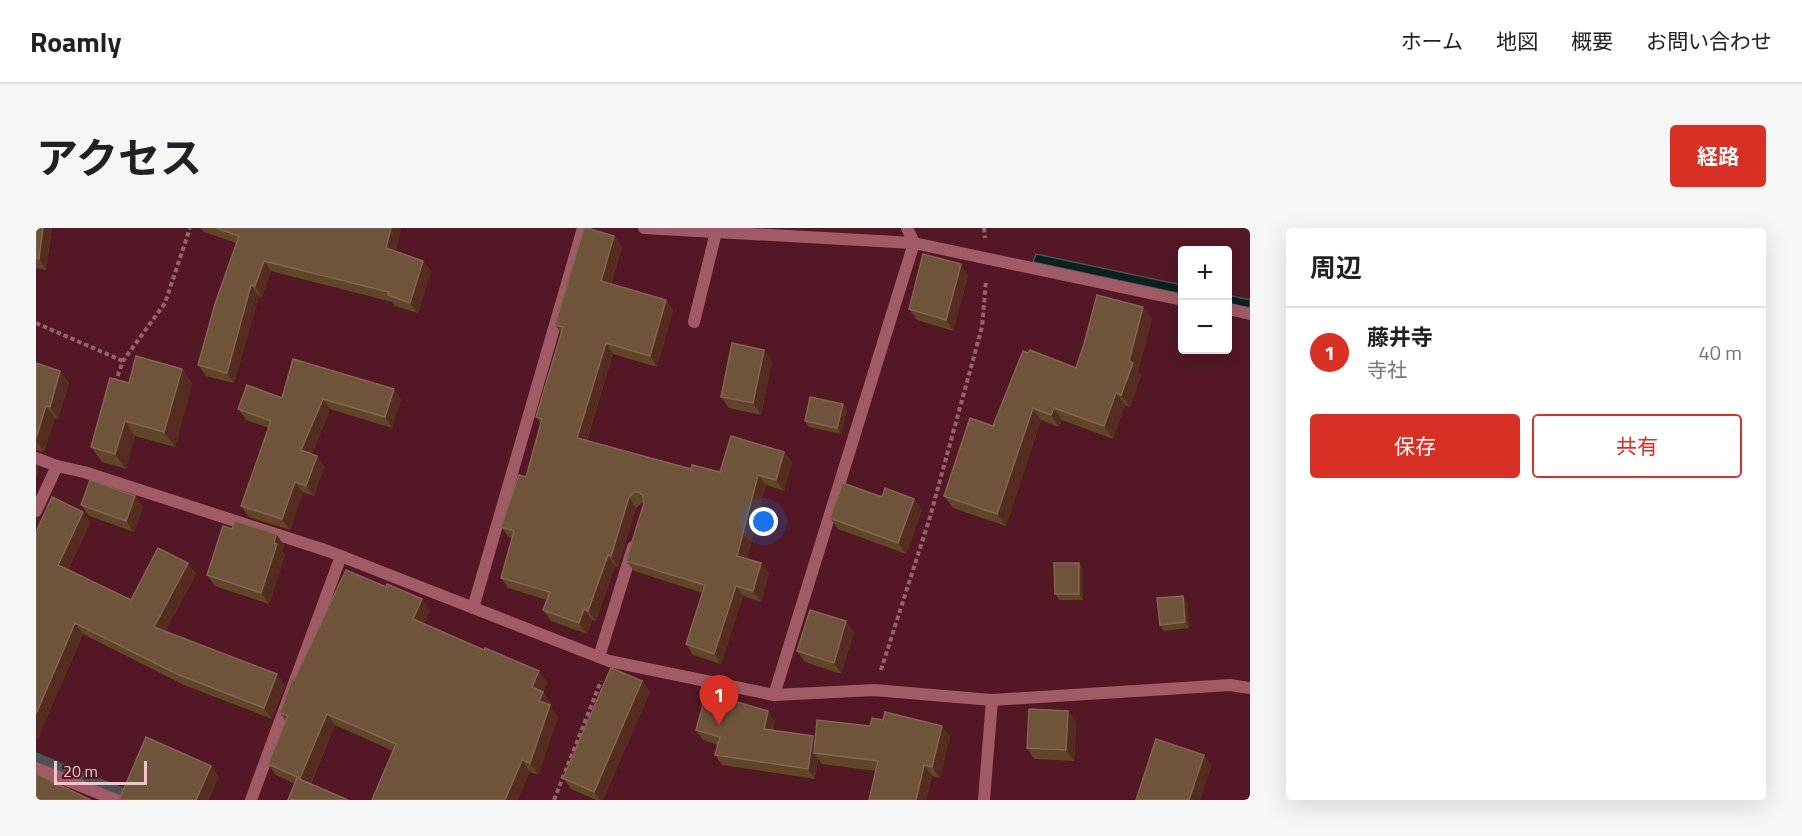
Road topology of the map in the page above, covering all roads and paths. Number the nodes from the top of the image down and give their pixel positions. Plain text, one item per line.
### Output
1 (190, 228) edge
2 (583, 228) edge
3 (644, 228) edge
4 (907, 228) edge
5 (984, 228) edge
6 (716, 232) junction
7 (914, 243) junction
8 (988, 260) junction
9 (1178, 299) edge
10 (1232, 310) edge
11 (1250, 314) edge
12 (694, 322) dead end
13 (36, 323) edge
14 (123, 361) junction
15 (115, 383) edge
16 (36, 458) edge
17 (57, 466) junction
18 (36, 511) edge
19 (637, 534) edge
20 (341, 556) junction
21 (473, 608) junction
22 (604, 659) junction
23 (1250, 688) edge
24 (874, 690) junction
25 (774, 695) junction
26 (992, 700) junction
27 (36, 768) edge
28 (116, 800) edge
29 (251, 800) edge
30 (554, 800) edge
31 (984, 800) edge

1 - 14 path
2 - 21 street
3 - 6 street
4 - 7 street
5 - 8 path
6 - 7 street
6 - 12 street
7 - 8 street
7 - 25 street
8 - 9 street
8 - 24 path
10 - 11 street
13 - 14 path
14 - 15 path
16 - 17 street
17 - 18 street
17 - 20 street
19 - 22 street
20 - 21 street
20 - 29 street
21 - 22 street
22 - 25 street
22 - 30 path
23 - 26 street
24 - 25 street
24 - 26 street
26 - 31 street
27 - 28 street

